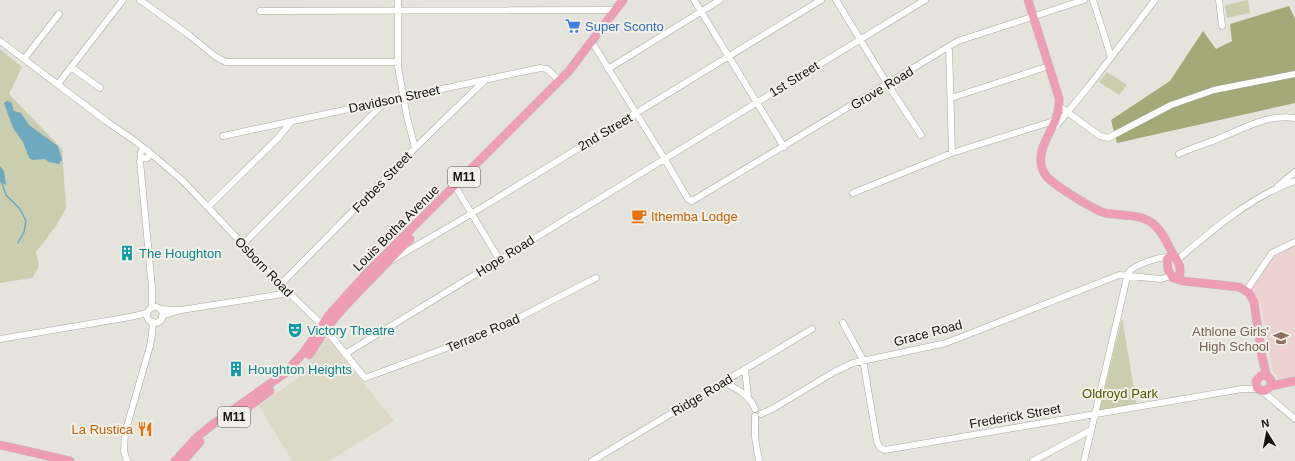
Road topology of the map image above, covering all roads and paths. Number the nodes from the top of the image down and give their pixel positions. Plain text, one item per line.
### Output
1 (123, 0) edge
2 (140, 0) edge
3 (398, 0) edge
4 (623, 0) edge
5 (629, 0) edge
6 (694, 0) edge
7 (720, 0) edge
8 (821, 0) edge
9 (836, 0) edge
10 (925, 0) edge
11 (1028, 0) edge
12 (1084, 0) edge
13 (1093, 0) edge
14 (1155, 0) edge
15 (1220, 0) edge
16 (397, 10) junction
17 (616, 10) junction
18 (260, 11) dead end
19 (701, 11) junction
20 (59, 14) dead end
21 (1033, 16) junction
22 (1222, 26) dead end
23 (860, 39) junction
24 (0, 41) edge
25 (595, 47) junction
26 (949, 47) junction
27 (729, 56) junction
28 (1111, 57) junction
29 (24, 59) junction
30 (398, 62) junction
31 (1049, 66) junction
32 (71, 67) junction
33 (608, 68) junction
34 (1295, 74) edge
35 (485, 80) junction
36 (560, 81) junction
37 (58, 84) junction
38 (888, 84) junction
39 (100, 88) dead end
40 (403, 98) junction
41 (951, 98) junction
42 (385, 102) junction
43 (757, 102) junction
44 (1059, 106) junction
45 (1068, 112) junction
46 (636, 113) junction
47 (1295, 118) edge
48 (1057, 120) junction
49 (291, 122) junction
50 (921, 135) dead end
51 (1049, 135) junction
52 (223, 136) dead end
53 (784, 147) junction
54 (415, 148) junction
55 (952, 153) junction
56 (145, 154) junction
57 (1179, 154) dead end
58 (664, 158) junction
59 (1295, 172) edge
60 (1295, 181) edge
61 (1276, 188) junction
62 (458, 190) junction
63 (853, 193) dead end
64 (208, 207) junction
65 (471, 214) junction
66 (1295, 242) edge
67 (243, 244) junction
68 (500, 259) junction
69 (1174, 259) junction
70 (388, 262) junction
71 (1131, 269) junction
72 (1119, 274) junction
73 (1128, 276) junction
74 (1172, 277) junction
75 (596, 278) dead end
76 (1191, 282) junction
77 (280, 284) junction
78 (1246, 291) junction
79 (289, 293) junction
80 (181, 310) junction
81 (153, 311) junction
82 (162, 316) junction
83 (155, 322) junction
84 (843, 324) dead end
85 (324, 327) junction
86 (812, 329) dead end
87 (0, 339) edge
88 (346, 354) junction
89 (863, 360) junction
90 (745, 370) junction
91 (364, 378) joint
92 (1293, 381) edge
93 (724, 382) junction
94 (1264, 383) junction
95 (748, 396) junction
96 (1096, 414) junction
97 (758, 415) junction
98 (1295, 419) edge
99 (1091, 430) junction
100 (0, 445) edge
101 (57, 458) junction
102 (47, 461) edge
103 (70, 461) edge
104 (127, 461) edge
105 (175, 461) edge
106 (184, 461) edge
107 (592, 461) edge
108 (759, 461) edge
109 (1033, 461) edge
110 (1084, 461) edge

1 - 32 street
2 - 30 street
3 - 16 street
4 - 17 main road, Louis Botha Avenue / M11
5 - 25 main road, Louis Botha Avenue / M11
6 - 19 street
7 - 19 street
8 - 27 street, 2nd Street
9 - 23 street
10 - 23 street, 1st Street
11 - 21 main road
12 - 21 street, Grove Road
13 - 28 street
14 - 28 street
15 - 22 street
16 - 17 street
16 - 18 street
16 - 30 street
17 - 36 main road, Louis Botha Avenue / M11
19 - 27 street
19 - 33 street
20 - 29 street
21 - 26 street, Grove Road
21 - 31 main road
23 - 38 street
23 - 43 street, 1st Street
24 - 29 street, Osborn Road
25 - 33 street
25 - 62 main road, Louis Botha Avenue / M11
26 - 38 street, Grove Road
26 - 41 street
27 - 43 street
27 - 46 street, 2nd Street
28 - 45 street
29 - 37 street, Osborn Road
30 - 40 street
31 - 41 street
31 - 44 main road
32 - 37 street
32 - 39 street
33 - 46 street
34 - 45 street
35 - 36 street, Davidson Street
35 - 40 street, Davidson Street
35 - 54 street, Forbes Street
36 - 85 main road, Louis Botha Avenue / M11
37 - 56 street, Osborn Road
38 - 50 street
38 - 53 street, Grove Road
40 - 42 street, Davidson Street
40 - 54 street
41 - 55 street
42 - 49 street, Davidson Street
42 - 67 street
43 - 53 street
43 - 58 street, 1st Street
44 - 45 street
44 - 48 main road
45 - 51 street
46 - 58 street
46 - 65 street, 2nd Street
47 - 57 street
48 - 51 main road
48 - 55 street
49 - 52 street, Davidson Street
49 - 64 street
51 - 69 main road
53 - 58 street, Grove Road
54 - 77 street, Forbes Street
55 - 63 street
56 - 64 street, Osborn Road
56 - 81 street
58 - 68 street, Hope Road
59 - 61 street
60 - 61 street
61 - 69 street
62 - 65 street
62 - 70 main road, Louis Botha Avenue / M11
64 - 67 street, Osborn Road
65 - 68 street
65 - 70 street, 2nd Street
66 - 78 street
67 - 77 street, Osborn Road
68 - 88 street, Hope Road
69 - 71 street
69 - 74 main road
69 - 74 main road
69 - 76 main road
70 - 85 main road, Louis Botha Avenue / M11
71 - 72 street, Grace Road
71 - 73 street
72 - 73 street
72 - 89 street, Grace Road
73 - 74 street
73 - 96 street
74 - 76 main road
75 - 91 street, Terrace Road
76 - 78 main road
77 - 79 street, Osborn Road
78 - 94 main road
79 - 80 street
79 - 85 street, Osborn Road
80 - 81 street
80 - 82 street
81 - 82 street
81 - 83 street
81 - 87 street
82 - 83 street
83 - 104 street
84 - 89 street
85 - 88 street, Osborn Road
85 - 105 main road, Louis Botha Avenue / M11
85 - 106 main road, Louis Botha Avenue / M11
86 - 90 street, Ridge Road
88 - 91 street, Osborn Road
89 - 96 street, Frederick Street
89 - 97 street, Grace Road
90 - 93 street, Ridge Road
90 - 95 street
92 - 94 main road, Frederick Street
93 - 95 street
93 - 107 street, Ridge Road
94 - 96 street, Frederick Street
94 - 98 street
95 - 97 street
96 - 99 street
97 - 108 street
99 - 109 street
99 - 110 street
100 - 101 main road
101 - 102 street
101 - 103 main road

